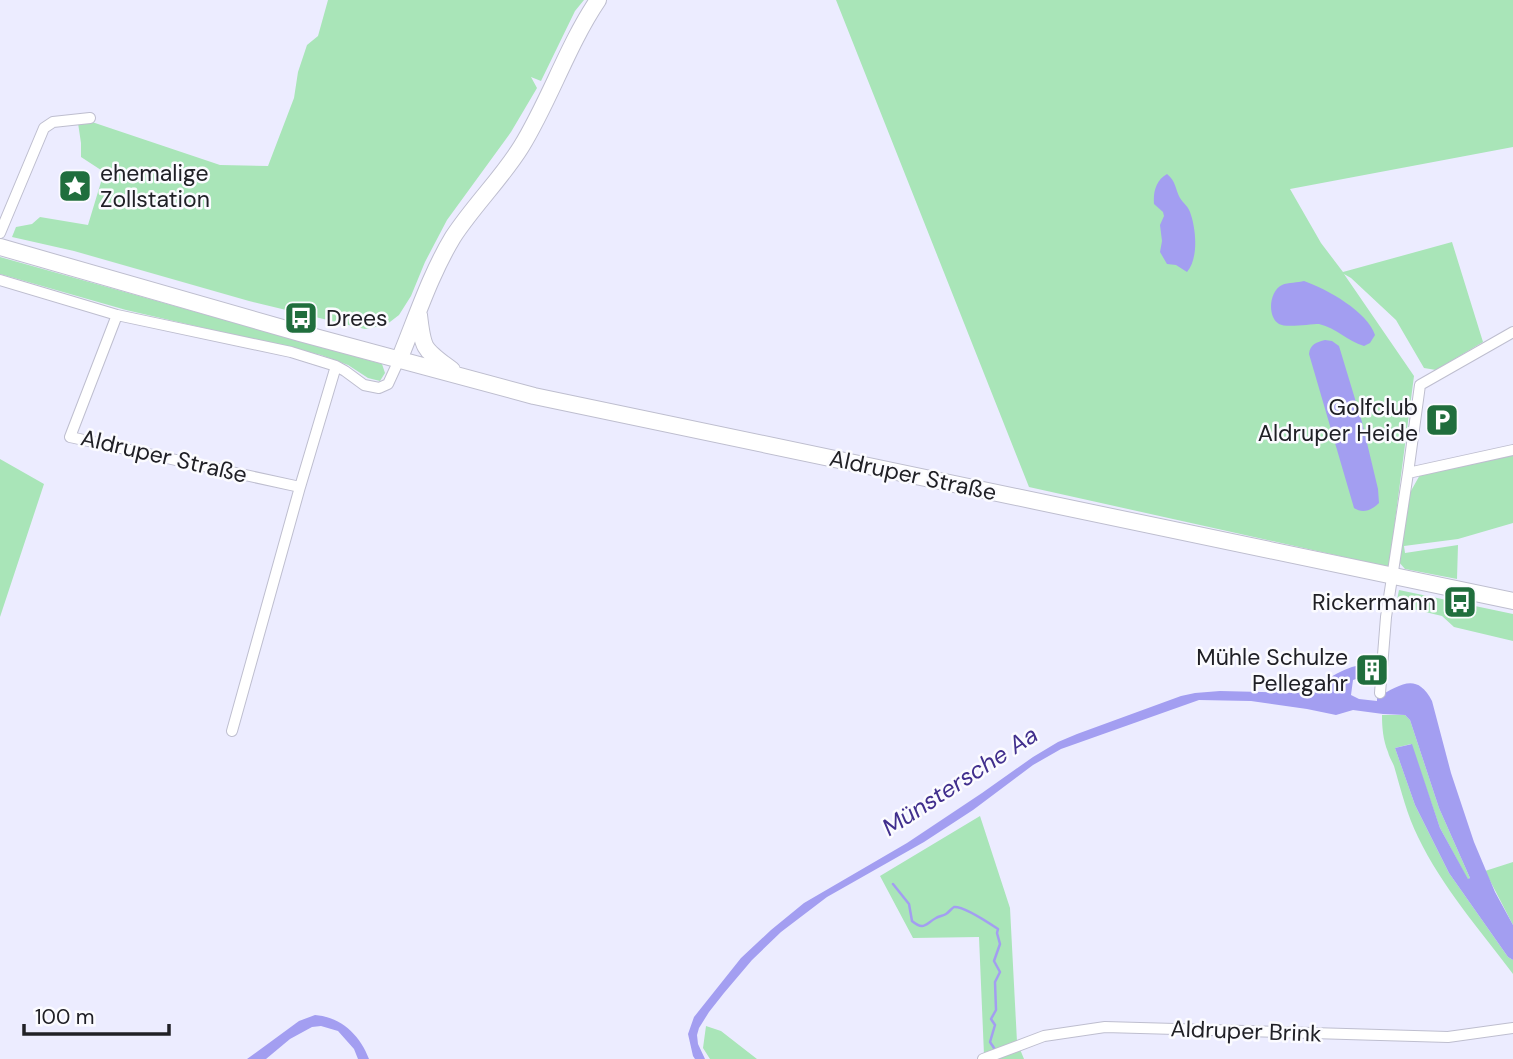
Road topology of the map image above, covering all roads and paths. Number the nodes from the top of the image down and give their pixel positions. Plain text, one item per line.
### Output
1 (598, 0) edge
2 (90, 118) dead end
3 (0, 233) edge
4 (0, 247) edge
5 (0, 280) edge
6 (419, 313) junction
7 (117, 315) junction
8 (1513, 332) edge
9 (399, 360) junction
10 (336, 366) junction
11 (460, 376) junction
12 (1513, 450) edge
13 (1408, 473) junction
14 (300, 487) junction
15 (1392, 576) junction
16 (1513, 601) edge
17 (1380, 693) dead end
18 (232, 731) dead end
19 (1513, 1028) edge
20 (984, 1059) edge

1 - 6 main road
2 - 3 street
4 - 9 main road, Aldruper Straße
5 - 7 street
6 - 9 main road
6 - 11 main road
7 - 10 street
7 - 14 street, Aldruper Straße
8 - 13 street
9 - 10 street
9 - 11 main road, Aldruper Straße
10 - 14 street
11 - 15 main road, Aldruper Straße
12 - 13 street
13 - 15 street
14 - 18 street
15 - 16 main road, Aldruper Straße
15 - 17 street
19 - 20 street, Aldruper Brink

